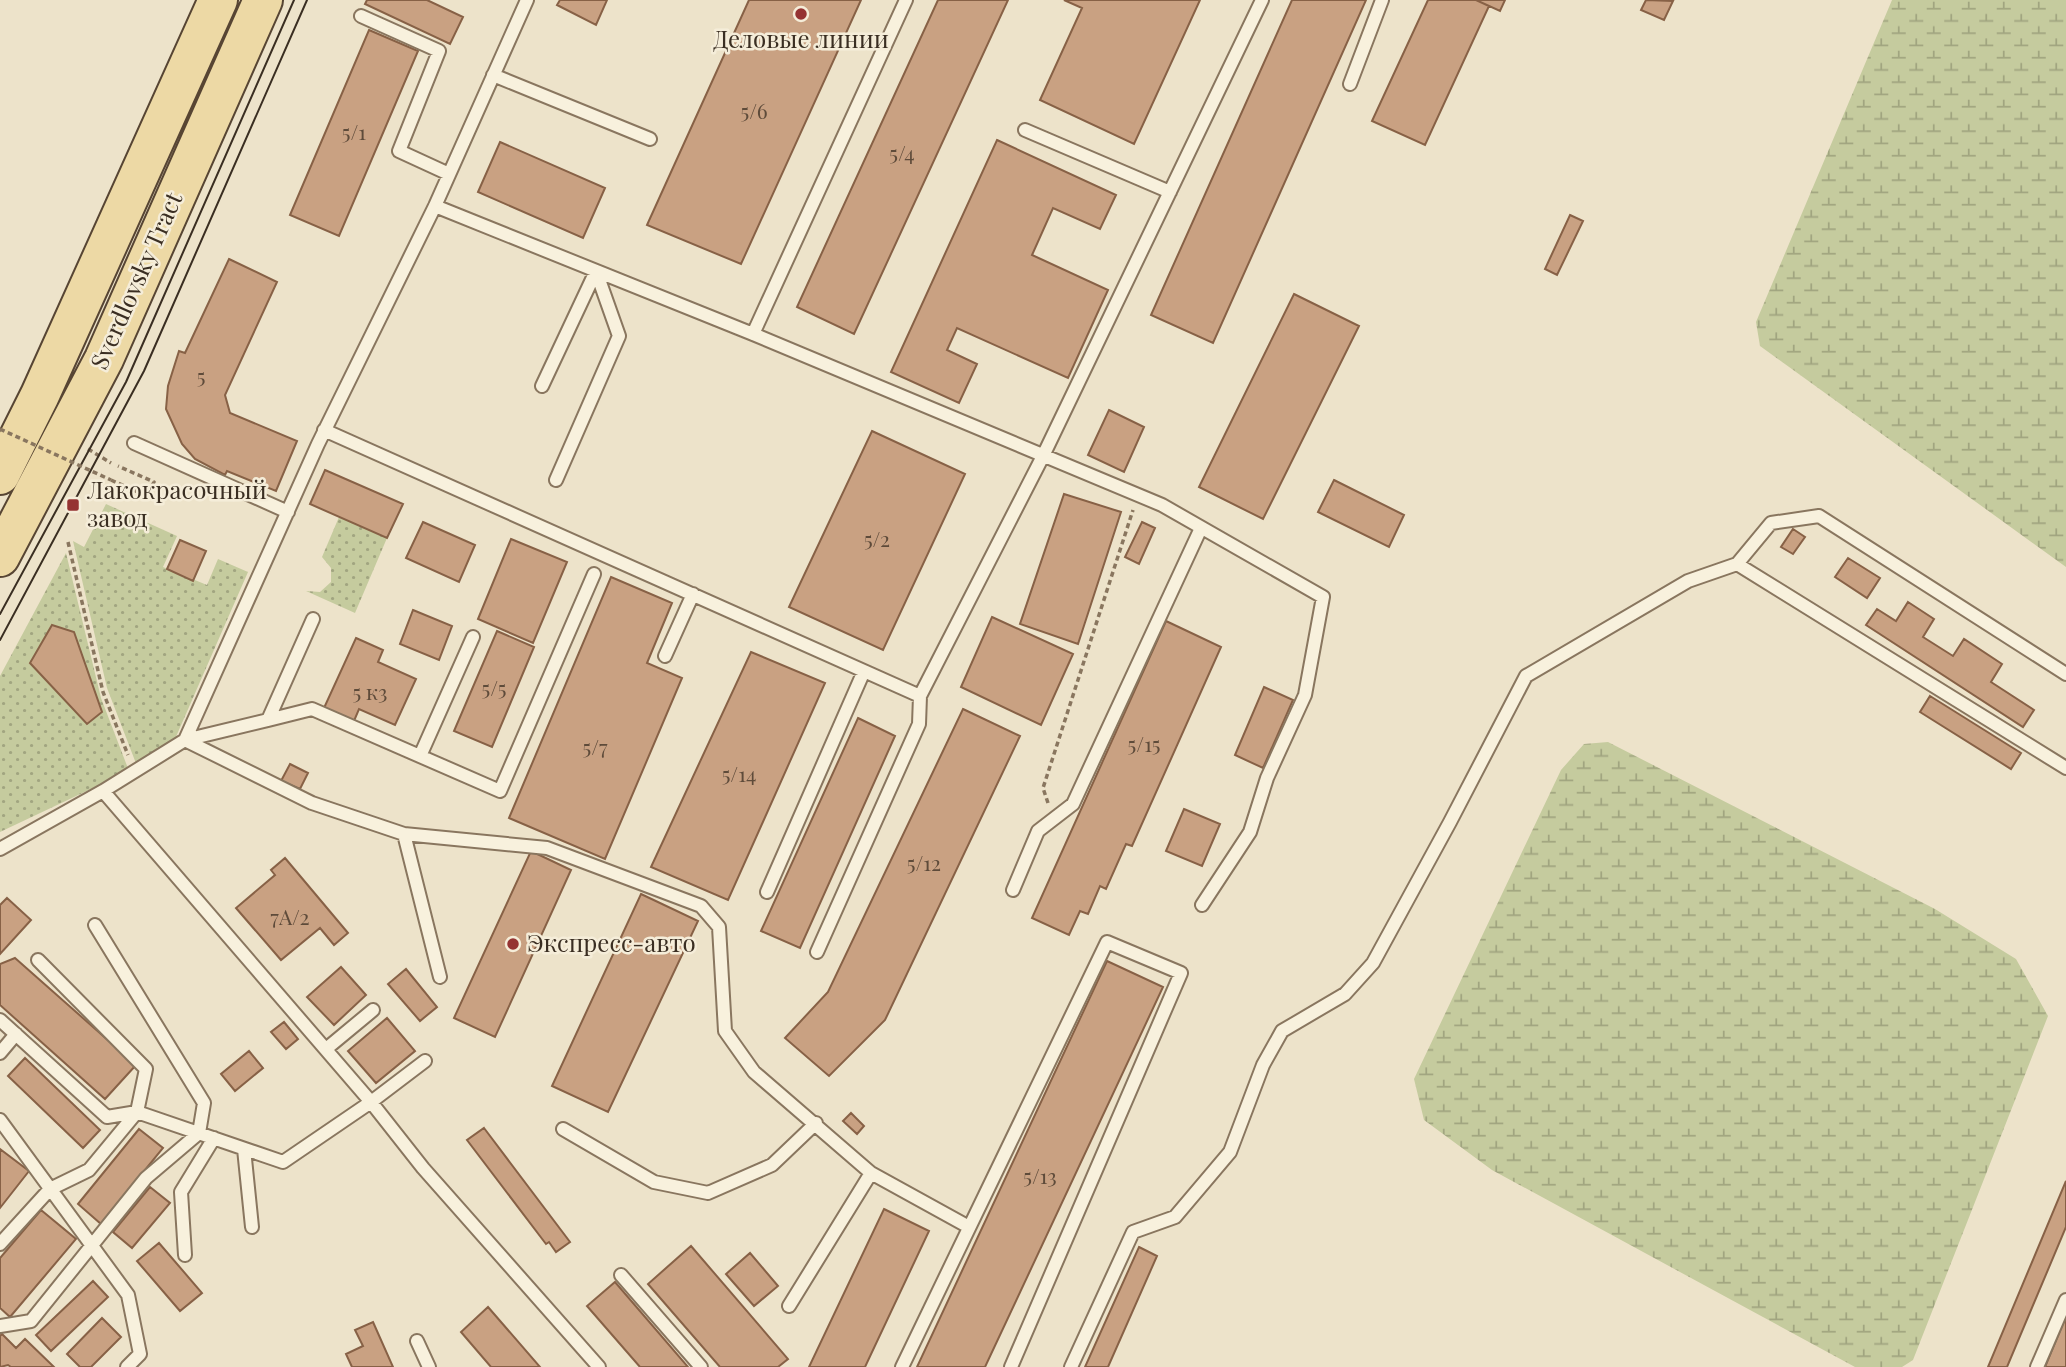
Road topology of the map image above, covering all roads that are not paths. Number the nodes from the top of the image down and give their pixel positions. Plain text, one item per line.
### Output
1 (218, 0) edge
2 (263, 0) edge
3 (527, 0) edge
4 (906, 0) edge
5 (1262, 0) edge
6 (1382, 0) edge
7 (361, 16) dead end
8 (493, 75) junction
9 (1350, 83) dead end
10 (1025, 130) dead end
11 (650, 139) dead end
12 (449, 174) junction
13 (1170, 192) junction
14 (435, 206) junction
15 (596, 271) junction
16 (754, 334) junction
17 (542, 386) dead end
18 (324, 430) junction
19 (134, 443) dead end
20 (1043, 456) junction
21 (0, 475) edge
22 (556, 480) dead end
23 (288, 512) junction
24 (1201, 528) junction
25 (0, 557) edge
26 (1737, 564) junction
27 (594, 573) dead end
28 (693, 594) junction
29 (313, 619) dead end
30 (473, 637) dead end
31 (665, 656) dead end
32 (864, 671) junction
33 (2066, 674) edge
34 (920, 696) junction
35 (268, 720) junction
36 (185, 740) junction
37 (419, 756) junction
38 (2066, 768) edge
39 (103, 791) junction
40 (404, 834) junction
41 (0, 849) edge
42 (1013, 890) dead end
43 (768, 892) dead end
44 (1202, 905) dead end
45 (96, 925) dead end
46 (817, 952) dead end
47 (38, 960) dead end
48 (440, 977) dead end
49 (373, 1010) dead end
50 (0, 1020) edge
51 (16, 1034) junction
52 (326, 1049) junction
53 (0, 1053) edge
54 (425, 1061) dead end
55 (371, 1102) junction
56 (137, 1112) junction
57 (0, 1120) edge
58 (816, 1123) junction
59 (563, 1129) dead end
60 (200, 1133) junction
61 (214, 1138) junction
62 (244, 1149) junction
63 (871, 1173) junction
64 (50, 1189) junction
65 (252, 1227) dead end
66 (969, 1227) junction
67 (0, 1244) edge
68 (92, 1247) junction
69 (185, 1255) dead end
70 (621, 1275) dead end
71 (2066, 1300) edge
72 (789, 1306) dead end
73 (0, 1326) edge
74 (417, 1340) dead end
75 (127, 1367) edge
76 (429, 1367) edge
77 (599, 1367) edge
78 (701, 1367) edge
79 (902, 1367) edge
80 (1011, 1367) edge
81 (1071, 1367) edge
82 (2037, 1367) edge

1 - 21 main road, Sverdlovsky Tract
2 - 25 main road, Sverdlovsky Tract
3 - 8 lane
4 - 16 lane
5 - 13 lane
6 - 9 lane
7 - 12 lane
8 - 11 lane
8 - 12 lane
10 - 13 lane
12 - 14 lane
13 - 20 lane
14 - 15 lane
14 - 18 lane
15 - 16 lane
15 - 17 lane
15 - 22 lane
16 - 20 lane
18 - 23 lane
18 - 28 lane
19 - 23 lane
20 - 24 lane
20 - 34 lane
23 - 36 lane
24 - 42 lane
24 - 44 lane
26 - 33 lane
26 - 38 lane
26 - 81 lane
27 - 37 lane
28 - 31 lane
28 - 32 lane
29 - 35 lane
30 - 37 lane
32 - 34 lane
32 - 43 lane
34 - 46 lane
35 - 36 lane
35 - 37 lane
36 - 39 lane
36 - 40 lane
39 - 41 lane
39 - 52 lane
40 - 48 lane
40 - 58 lane
45 - 60 lane
47 - 56 lane
49 - 52 lane
50 - 51 lane
51 - 53 lane
51 - 56 lane
52 - 55 lane
54 - 55 lane
55 - 62 lane
55 - 77 lane
56 - 60 lane
56 - 64 lane
57 - 64 lane
58 - 59 lane
58 - 63 lane
60 - 61 lane
60 - 68 lane
61 - 62 lane
61 - 69 lane
62 - 65 lane
63 - 66 lane
63 - 72 lane
64 - 67 lane
64 - 68 lane
66 - 79 lane
66 - 80 lane
68 - 73 lane
68 - 75 lane
70 - 78 lane
71 - 82 lane
74 - 76 lane

